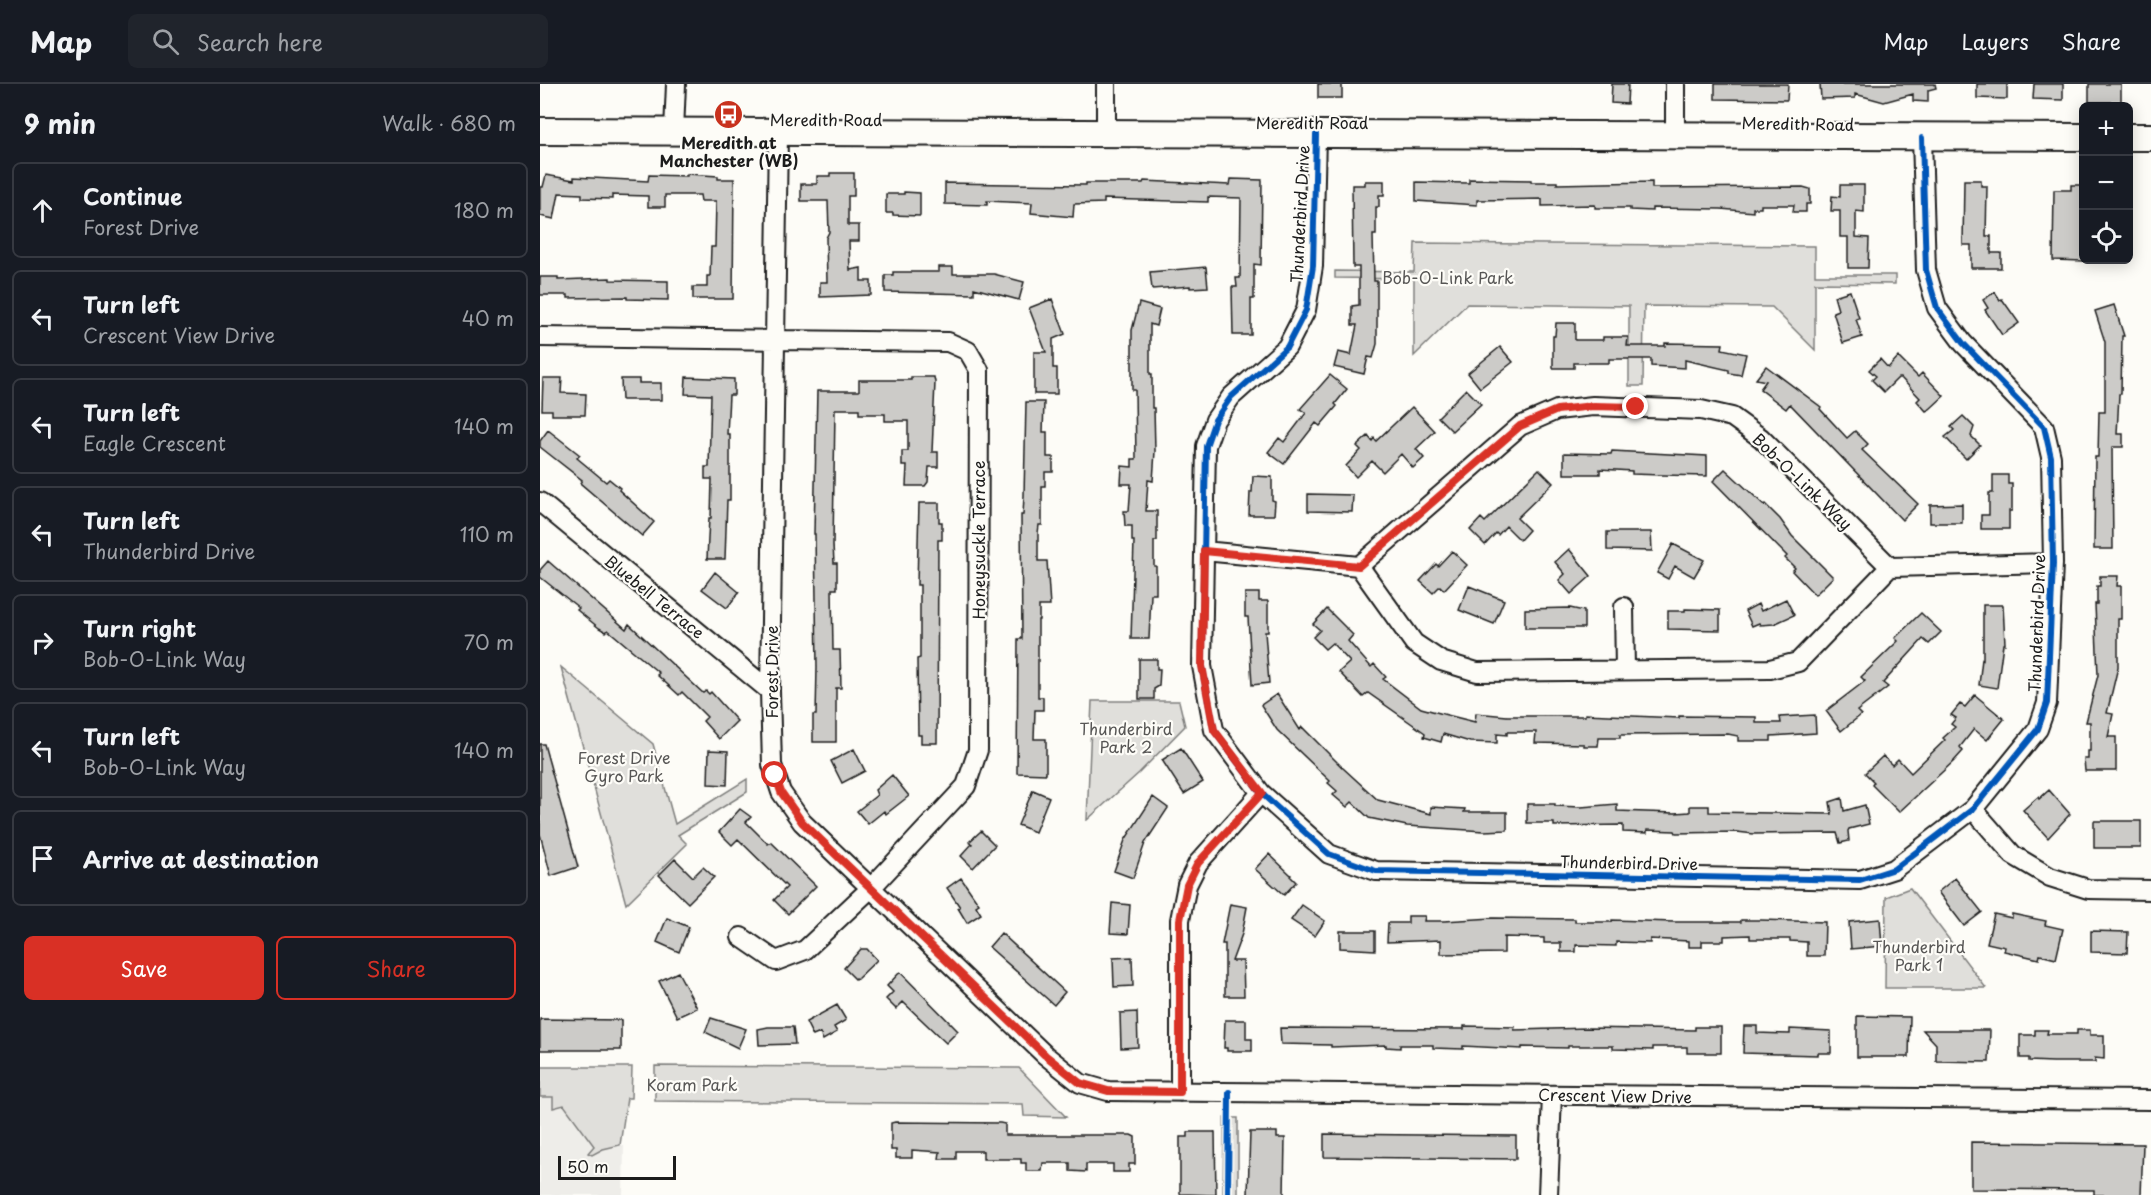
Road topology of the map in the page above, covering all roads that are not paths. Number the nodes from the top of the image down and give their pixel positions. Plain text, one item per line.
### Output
1 (675, 84) edge
2 (1106, 84) edge
3 (1675, 84) edge
4 (540, 130) edge
5 (674, 131) junction
6 (778, 133) junction
7 (1106, 133) junction
8 (1316, 135) junction
9 (1675, 135) junction
10 (2079, 137) edge
11 (2133, 137) edge
12 (2151, 137) edge
13 (1922, 138) junction
14 (540, 337) edge
15 (776, 341) junction
16 (540, 502) edge
17 (1204, 551) junction
18 (2053, 563) junction
19 (1359, 566) junction
20 (1890, 567) junction
21 (1624, 607) dead end
22 (1625, 670) junction
23 (770, 691) junction
24 (1262, 793) junction
25 (1973, 809) junction
26 (871, 888) junction
27 (2151, 890) edge
28 (741, 937) dead end
29 (1080, 1083) joint
30 (1180, 1092) junction
31 (1552, 1095) junction
32 (2151, 1100) edge
33 (1548, 1195) edge

1 - 5 street
2 - 7 street
3 - 9 street
4 - 5 street, Meredith Road
5 - 6 street, Meredith Road
6 - 7 street, Meredith Road
6 - 15 street, Forest Drive
7 - 8 street, Meredith Road
8 - 9 street, Meredith Road
8 - 17 street, Thunderbird Drive
9 - 13 street, Meredith Road
10 - 13 street, Meredith Road
11 - 12 street
13 - 18 street, Thunderbird Drive
14 - 15 street
15 - 23 street, Forest Drive
15 - 26 street, Honeysuckle Terrace
16 - 23 street, Bluebell Terrace
17 - 19 street
17 - 24 street, Thunderbird Drive
18 - 20 street
18 - 25 street, Thunderbird Drive
19 - 20 street, Bob-O-Link Way
19 - 22 street
20 - 22 street
21 - 22 street
23 - 26 street, Forest Drive
24 - 25 street, Thunderbird Drive
24 - 30 street
25 - 27 street
26 - 28 street, Honeysuckle Terrace
26 - 29 street, Forest Drive
29 - 30 street, Crescent View Drive
30 - 31 street, Crescent View Drive
31 - 32 street, Crescent View Drive
31 - 33 street

